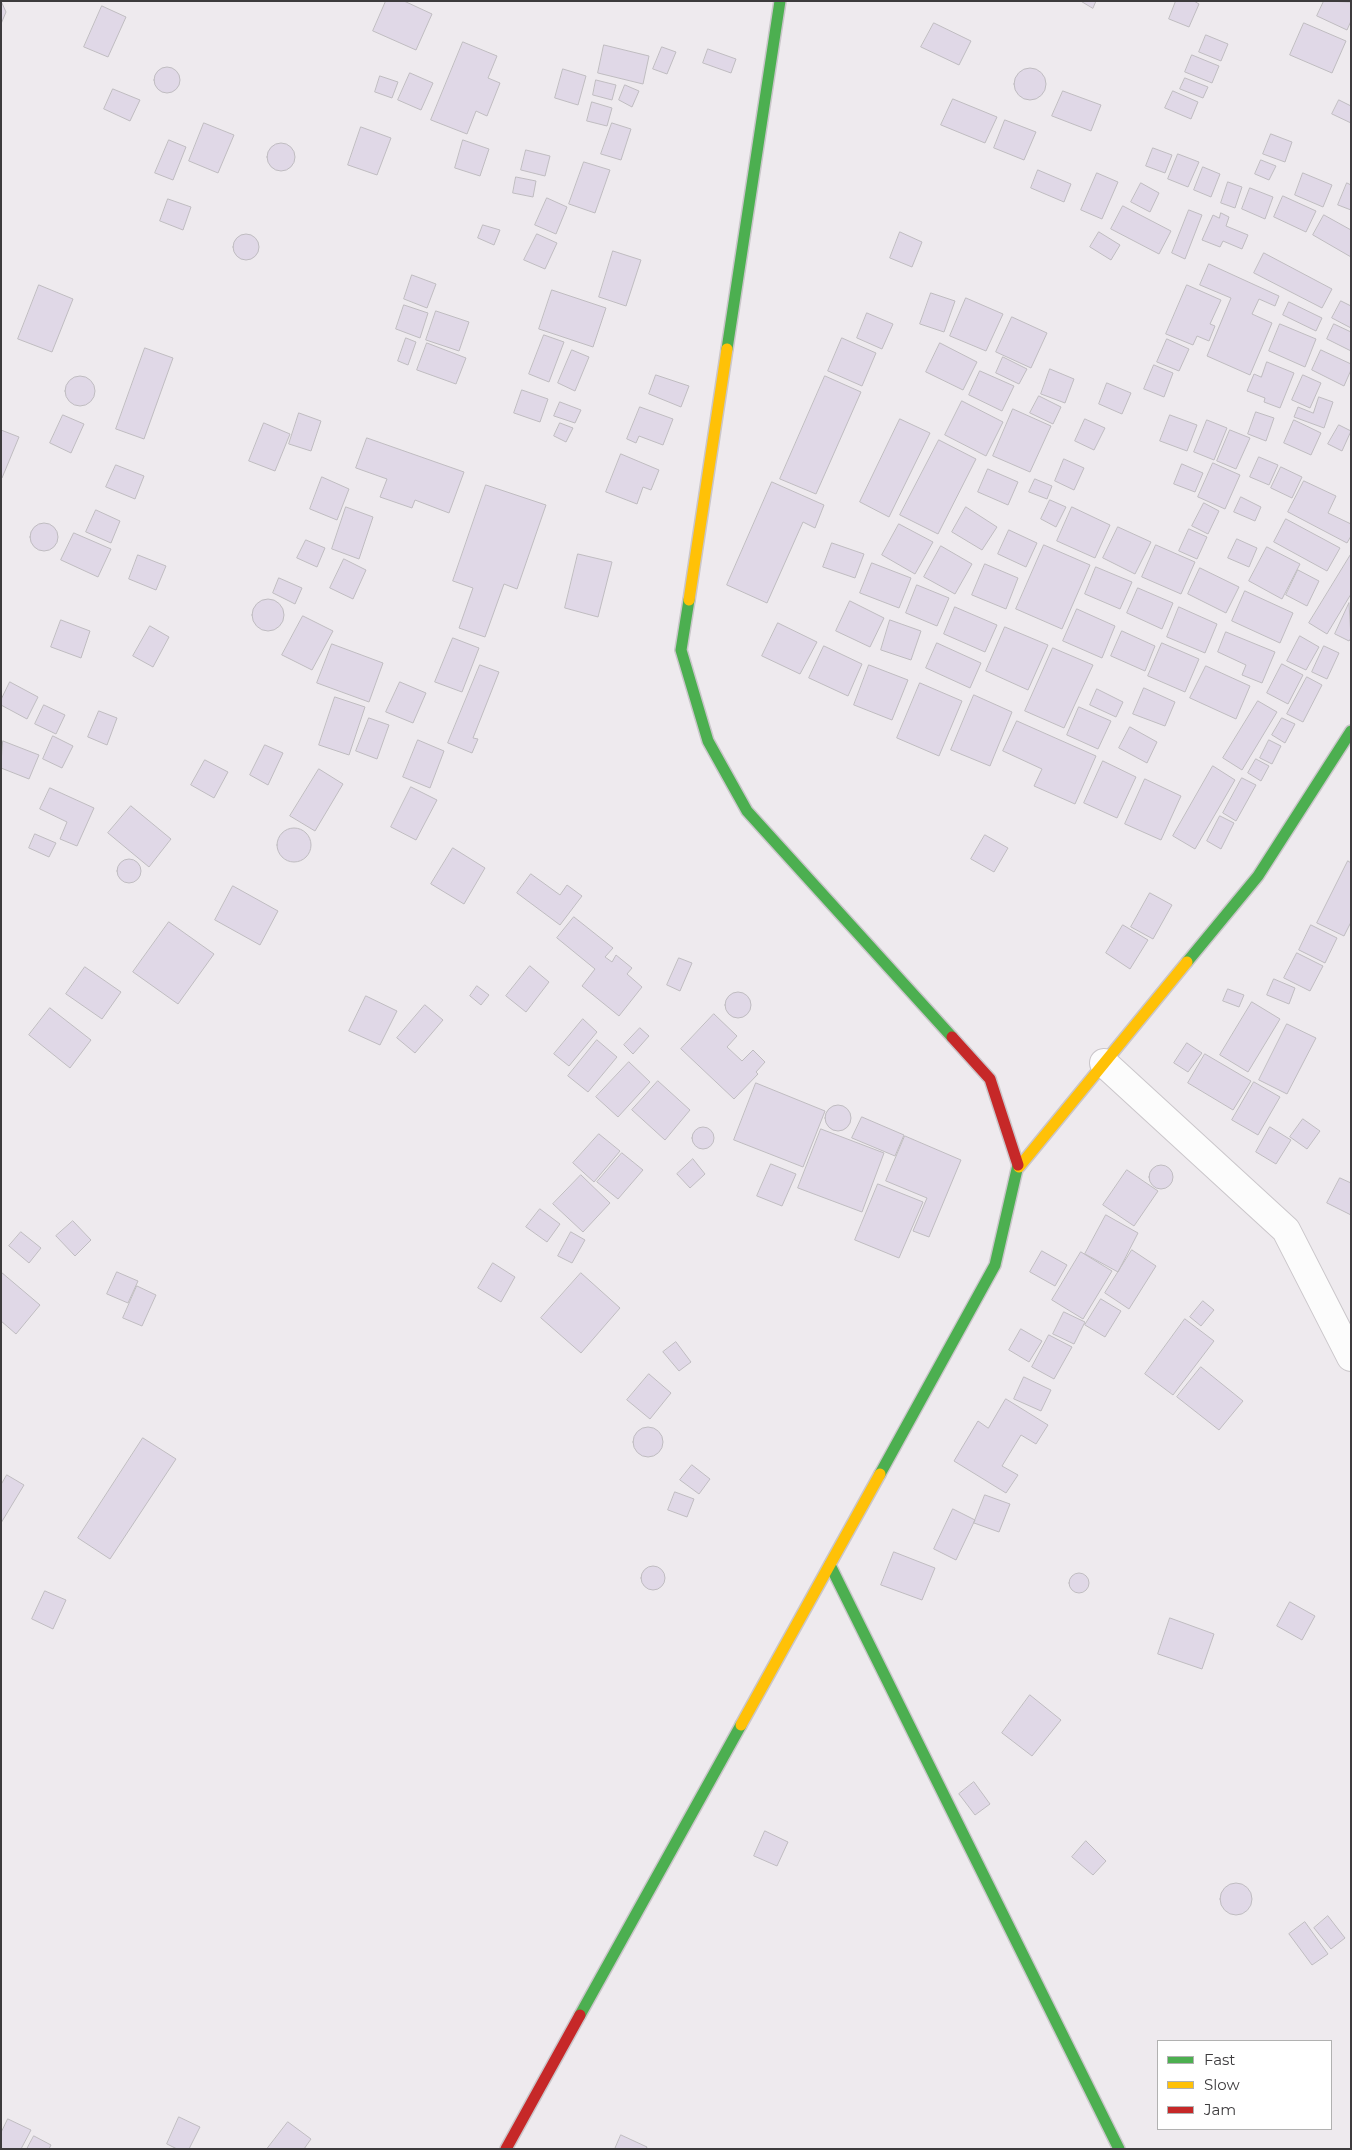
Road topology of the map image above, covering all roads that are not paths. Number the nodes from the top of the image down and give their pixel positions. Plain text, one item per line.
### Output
1 (780, 1) edge
2 (1351, 731) edge
3 (1104, 1063) junction
4 (1019, 1167) junction
5 (1351, 1357) edge
6 (830, 1565) junction
7 (506, 2149) edge
8 (1119, 2149) edge

1 - 4 street
2 - 3 street
3 - 4 street
3 - 5 street
4 - 6 street
6 - 7 street
6 - 8 street

